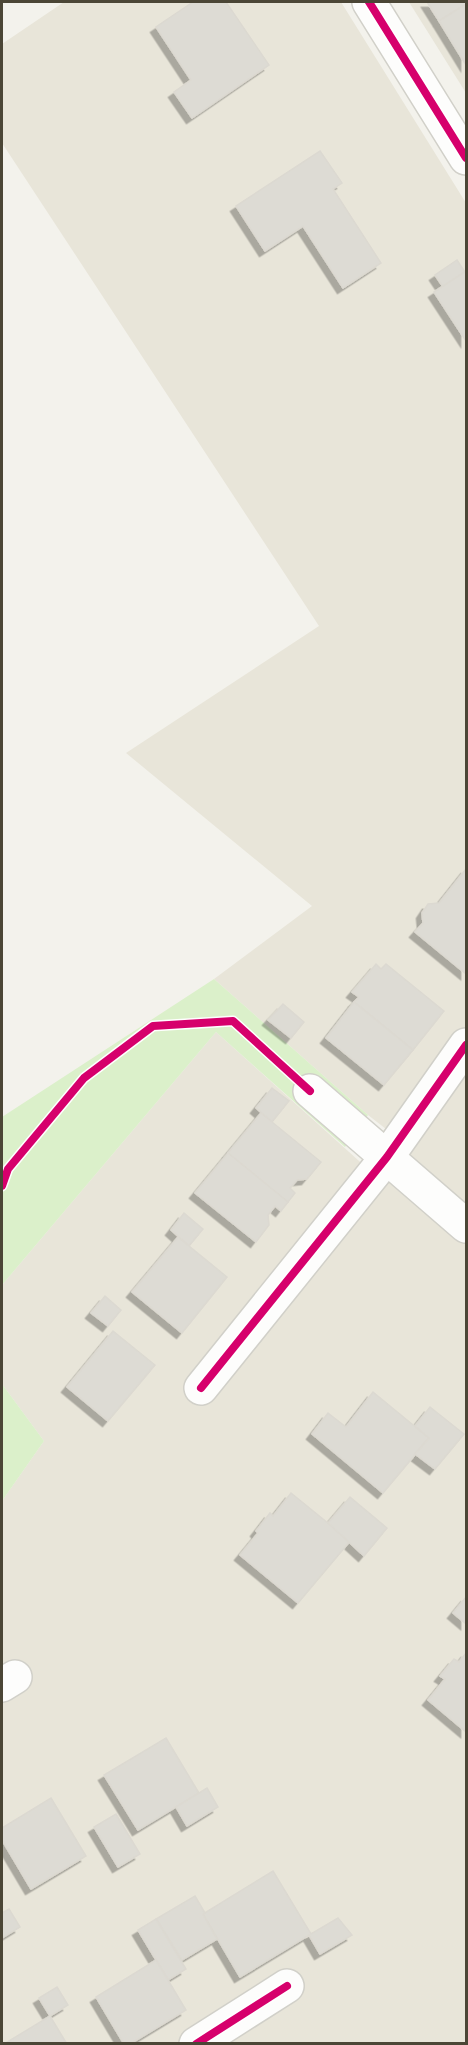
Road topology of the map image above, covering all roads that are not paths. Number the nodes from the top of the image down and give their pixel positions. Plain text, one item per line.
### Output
1 (369, 2) edge
2 (466, 158) edge
3 (466, 1045) edge
4 (310, 1091) dead end
5 (387, 1157) junction
6 (466, 1226) edge
7 (201, 1388) dead end
8 (286, 1986) dead end
9 (196, 2043) edge

1 - 2 street
3 - 5 street
4 - 5 street
5 - 6 street
5 - 7 street
8 - 9 street

